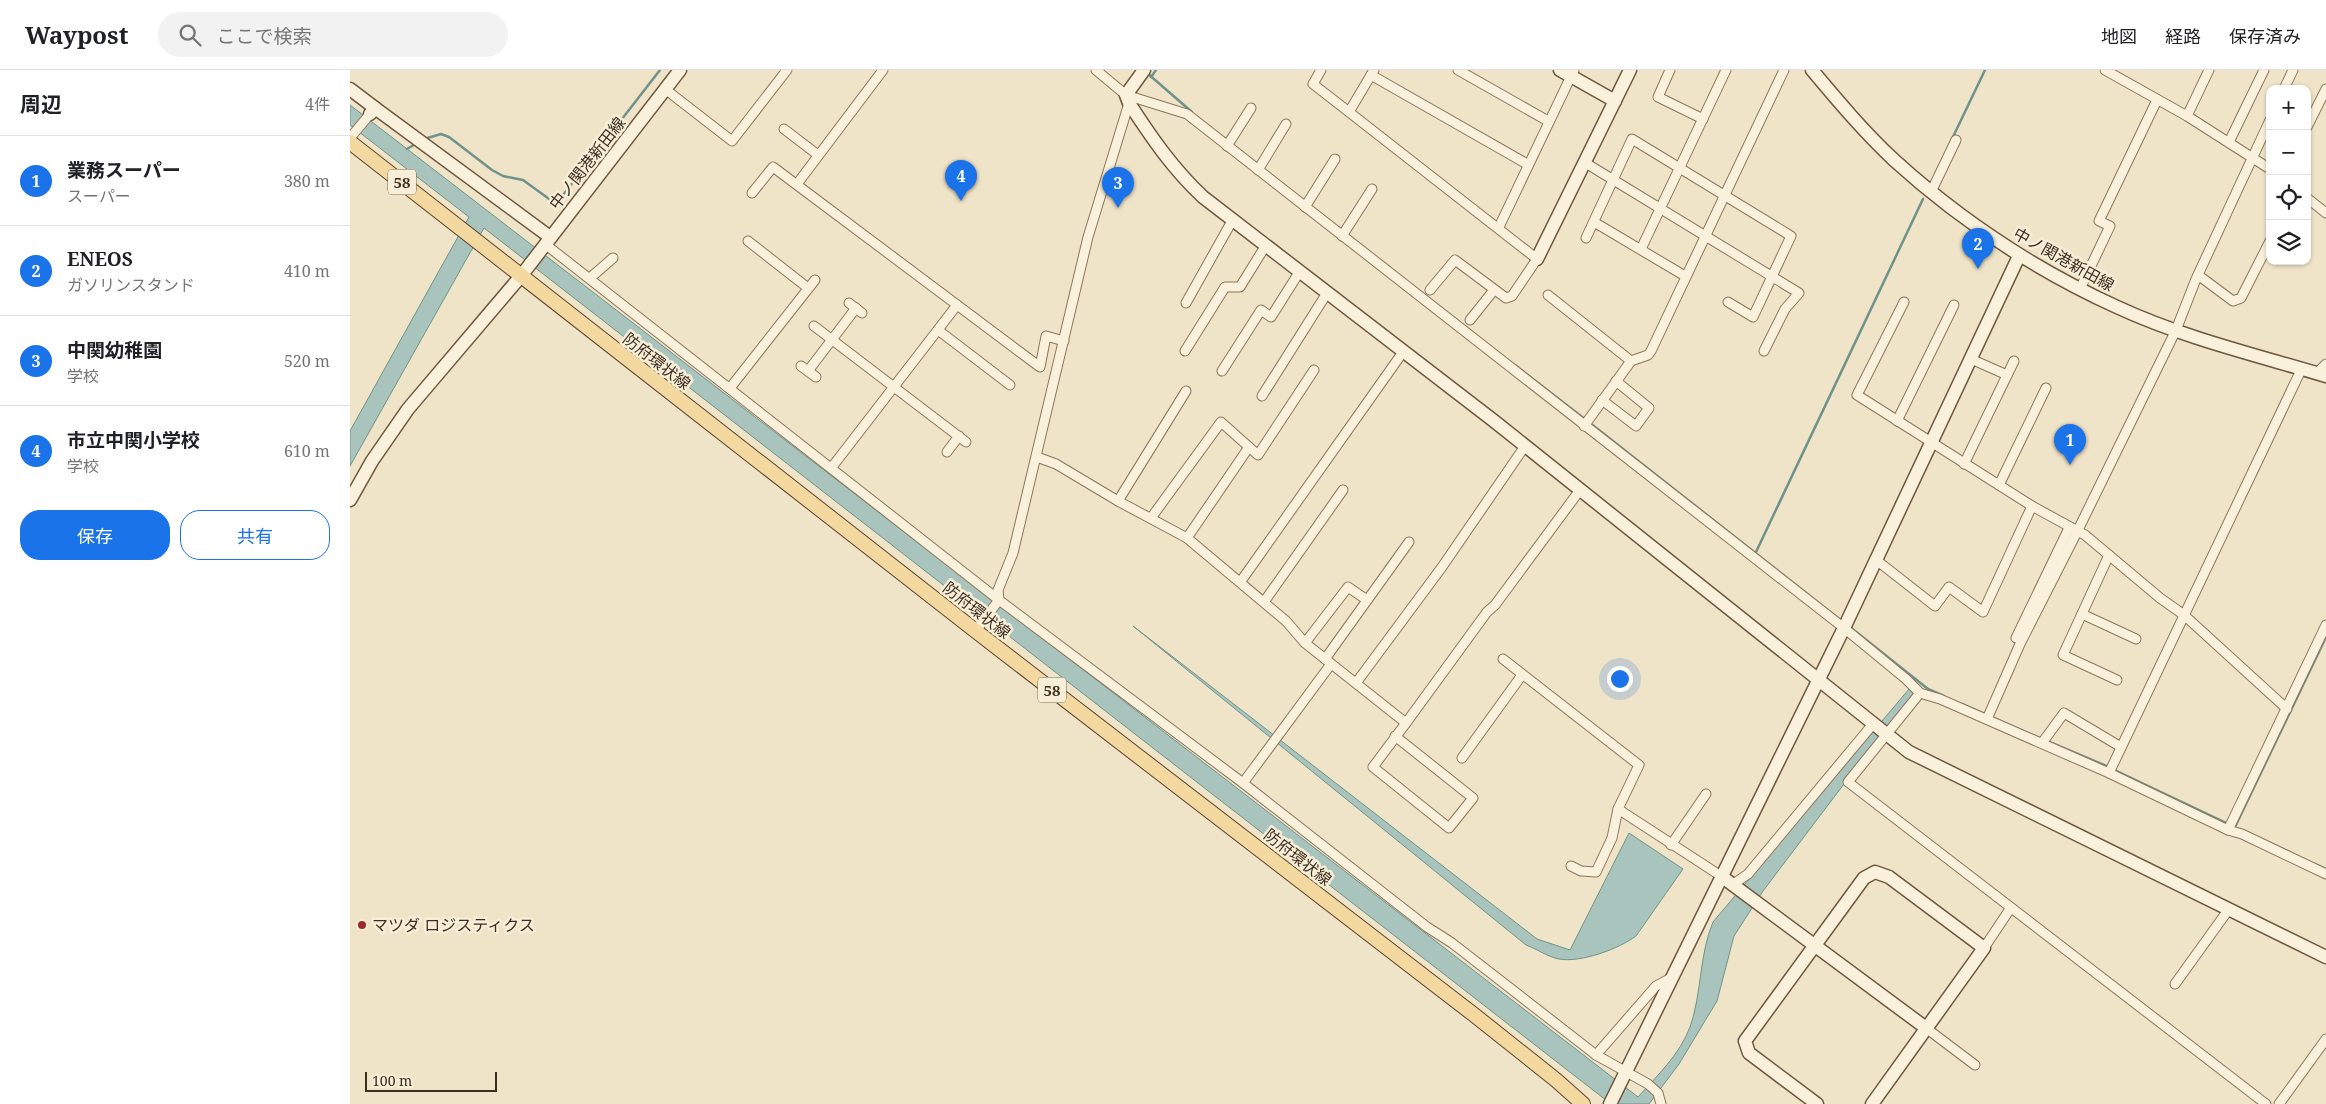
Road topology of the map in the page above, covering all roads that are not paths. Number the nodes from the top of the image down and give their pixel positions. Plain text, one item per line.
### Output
1 (680, 70) edge
2 (787, 70) edge
3 (883, 70) edge
4 (1096, 70) edge
5 (1321, 70) edge
6 (1458, 70) edge
7 (1630, 70) edge
8 (1670, 70) edge
9 (1726, 70) edge
10 (1784, 70) edge
11 (1812, 70) edge
12 (2105, 70) edge
13 (2209, 70) edge
14 (2264, 70) edge
15 (2293, 70) edge
16 (1143, 72) edge
17 (1568, 72) edge
18 (1372, 73) edge
19 (2286, 85) edge
20 (350, 89) edge
21 (666, 89) junction
22 (2326, 89) edge
23 (1127, 99) junction
24 (2157, 100) junction
25 (1615, 101) junction
26 (1251, 108) dead end
27 (372, 111) junction
28 (1349, 112) junction
29 (2187, 116) junction
30 (1703, 119) junction
31 (2311, 120) edge
32 (1548, 121) junction
33 (1286, 124) dead end
34 (2266, 128) edge
35 (784, 129) dead end
36 (351, 137) edge
37 (1956, 140) dead end
38 (2230, 142) junction
39 (1227, 146) junction
40 (818, 155) junction
41 (2252, 156) junction
42 (1335, 159) dead end
43 (1584, 162) junction
44 (1527, 164) junction
45 (1680, 166) junction
46 (2266, 166) edge
47 (1258, 170) junction
48 (1612, 178) junction
49 (797, 184) junction
50 (1372, 188) dead end
51 (1931, 192) junction
52 (752, 193) dead end
53 (1724, 194) junction
54 (2311, 201) edge
55 (1305, 207) junction
56 (1660, 208) junction
57 (2326, 213) edge
58 (1232, 222) junction
59 (1594, 222) junction
60 (1499, 227) junction
61 (1342, 236) junction
62 (1704, 236) junction
63 (1586, 238) dead end
64 (748, 241) dead end
65 (546, 243) junction
66 (1266, 246) junction
67 (1641, 249) junction
68 (2266, 249) edge
69 (2019, 256) junction
70 (613, 258) dead end
71 (1537, 259) junction
72 (1300, 271) junction
73 (2198, 275) junction
74 (521, 276) junction
75 (1685, 276) junction
76 (1770, 276) junction
77 (590, 278) junction
78 (815, 280) dead end
79 (808, 288) junction
80 (2080, 289) junction
81 (1430, 290) dead end
82 (1494, 290) junction
83 (1327, 293) junction
84 (1548, 295) dead end
85 (1728, 302) dead end
86 (1904, 302) dead end
87 (1186, 303) dead end
88 (1954, 304) dead end
89 (957, 305) junction
90 (856, 308) dead end
91 (1470, 320) dead end
92 (814, 326) dead end
93 (938, 330) junction
94 (2176, 330) junction
95 (831, 339) junction
96 (1064, 341) junction
97 (1185, 351) dead end
98 (1764, 351) dead end
99 (1402, 352) junction
100 (1971, 359) junction
101 (1631, 361) junction
102 (2014, 361) dead end
103 (2302, 368) junction
104 (1314, 370) dead end
105 (1222, 371) dead end
106 (2323, 371) edge
107 (2007, 375) junction
108 (816, 377) dead end
109 (1616, 381) junction
110 (1010, 385) dead end
111 (894, 386) junction
112 (730, 388) junction
113 (2046, 388) dead end
114 (1186, 391) dead end
115 (1262, 396) dead end
116 (1602, 400) junction
117 (1897, 421) junction
118 (1584, 426) junction
119 (958, 436) junction
120 (966, 442) dead end
121 (1932, 443) junction
122 (1525, 446) junction
123 (1249, 447) junction
124 (947, 452) dead end
125 (1037, 458) junction
126 (1964, 464) junction
127 (832, 467) junction
128 (1999, 486) junction
129 (1343, 490) dead end
130 (1580, 490) junction
131 (350, 500) edge
132 (1118, 501) junction
133 (2032, 506) junction
134 (1152, 518) junction
135 (2069, 528) junction
136 (2077, 532) junction
137 (1187, 538) junction
138 (1409, 542) dead end
139 (2109, 555) junction
140 (1875, 559) junction
141 (1240, 581) junction
142 (999, 600) junction
143 (1368, 600) junction
144 (1264, 602) junction
145 (2082, 614) junction
146 (2184, 615) junction
147 (2326, 625) edge
148 (978, 628) junction
149 (1844, 628) junction
150 (2016, 638) dead end
151 (2136, 639) dead end
152 (1305, 642) junction
153 (1503, 659) dead end
154 (1328, 661) junction
155 (1522, 675) junction
156 (1818, 680) junction
157 (2117, 680) dead end
158 (1356, 683) junction
159 (1920, 693) junction
160 (2287, 709) junction
161 (1987, 719) junction
162 (1406, 723) junction
163 (1878, 728) junction
164 (1395, 736) junction
165 (2042, 743) junction
166 (2121, 746) junction
167 (1462, 758) dead end
168 (2109, 773) junction
169 (1243, 783) junction
170 (1706, 794) dead end
171 (1618, 809) junction
172 (2228, 830) junction
173 (1671, 845) junction
174 (1571, 866) dead end
175 (2326, 874) edge
176 (1721, 876) junction
177 (1734, 887) junction
178 (2010, 909) junction
179 (2229, 909) junction
180 (1813, 946) junction
181 (1984, 948) junction
182 (2326, 956) edge
183 (1671, 978) junction
184 (2175, 984) dead end
185 (1926, 1028) junction
186 (2326, 1039) edge
187 (1596, 1055) junction
188 (1975, 1065) dead end
189 (1625, 1073) junction
190 (1583, 1104) edge
191 (1610, 1104) edge
192 (1661, 1104) edge
193 (1817, 1104) edge
194 (1872, 1104) edge
195 (2266, 1104) edge
196 (2279, 1104) edge

1 - 21 street, 中ノ関港新田線
2 - 21 street
3 - 40 street
4 - 23 street
5 - 28 street
6 - 32 street
7 - 25 street
8 - 30 street
9 - 30 street
10 - 53 street
11 - 51 street, 中ノ関港新田線
12 - 24 street
13 - 29 street
14 - 38 street
15 - 19 street
16 - 23 street
17 - 25 street
17 - 32 street
18 - 28 street
18 - 44 street
20 - 27 street
21 - 65 street, 中ノ関港新田線
22 - 31 street
23 - 39 street
23 - 58 street
23 - 96 street
24 - 29 street
24 - 80 street
25 - 43 street
26 - 39 street
27 - 36 street
27 - 65 street
28 - 60 street
29 - 38 street
30 - 45 street
32 - 44 street
33 - 47 street
34 - 41 street
35 - 40 street
36 - 74 main road, 防府環状線 / 58
37 - 51 street
38 - 41 street
39 - 47 street
40 - 49 street
41 - 46 street
41 - 73 street
42 - 55 street
43 - 48 street
43 - 71 street
44 - 60 street
45 - 48 street
45 - 53 street
45 - 56 street
47 - 55 street
48 - 56 street
48 - 59 street
49 - 52 street
49 - 89 street
50 - 61 street
51 - 69 street, 中ノ関港新田線
53 - 62 street
53 - 76 street
54 - 57 street
55 - 61 street
56 - 62 street
56 - 67 street
58 - 66 street
58 - 87 street
59 - 63 street
59 - 67 street
60 - 71 street
61 - 118 street
62 - 75 street
62 - 76 street
64 - 79 street
65 - 74 street, 中ノ関港新田線
65 - 77 street
66 - 72 street
66 - 97 street
67 - 75 street
68 - 73 street
69 - 80 street, 中ノ関港新田線
69 - 100 street
70 - 77 street
71 - 82 street
72 - 83 street
72 - 105 street
73 - 94 street
74 - 131 street, 中ノ関港新田線
74 - 148 main road, 防府環状線 / 58
75 - 101 street
76 - 85 street
76 - 98 street
77 - 112 street
78 - 79 street
79 - 112 street
80 - 94 street, 中ノ関港新田線
81 - 82 street
82 - 91 street
83 - 99 street
83 - 115 street
84 - 101 street
86 - 117 street
88 - 117 street
89 - 93 street
89 - 96 street
90 - 95 street
92 - 95 street
93 - 110 street
93 - 111 street
94 - 103 street, 中ノ関港新田線
94 - 136 street
95 - 108 street
95 - 111 street
96 - 125 street
99 - 122 street
99 - 141 street
100 - 107 street
100 - 121 street
101 - 109 street
102 - 107 street
103 - 106 street, 中ノ関港新田線
103 - 146 street
104 - 123 street
107 - 126 street
109 - 116 street
109 - 116 street
111 - 119 street
111 - 127 street
112 - 127 street
113 - 128 street
114 - 132 street
116 - 118 street
117 - 121 street
118 - 149 street
119 - 120 street
119 - 124 street
121 - 126 street
121 - 140 street
122 - 130 street
122 - 158 street
123 - 134 street
123 - 137 street
125 - 132 street
125 - 142 street
126 - 128 street
127 - 142 street
128 - 133 street
129 - 144 street
130 - 156 street
130 - 162 street
132 - 134 street
133 - 135 street
133 - 140 street
134 - 137 street
135 - 136 street
135 - 150 street
136 - 139 street
136 - 161 street
137 - 141 street
138 - 143 street
139 - 145 street
139 - 146 street
140 - 149 street
141 - 144 street
142 - 148 street
142 - 169 street
143 - 152 street
143 - 154 street
144 - 152 street
145 - 151 street
145 - 157 street
146 - 160 street
146 - 166 street
147 - 160 street
148 - 190 main road, 防府環状線 / 58
149 - 156 street
149 - 159 street
152 - 154 street
153 - 155 street
154 - 158 street
154 - 169 street
155 - 167 street
155 - 171 street
156 - 163 street
156 - 176 street
158 - 162 street
159 - 161 street
159 - 163 street
160 - 172 street
161 - 165 street
162 - 164 street
163 - 177 street
163 - 178 street
163 - 179 street
164 - 164 street
165 - 166 street
165 - 168 street
166 - 168 street
168 - 172 street
169 - 187 street
170 - 173 street
171 - 173 street
171 - 174 street
172 - 175 street
173 - 176 street
176 - 177 street
176 - 183 street
177 - 180 street
178 - 181 street
178 - 195 street
179 - 182 street
179 - 184 street
180 - 181 street
180 - 185 street
180 - 193 street
181 - 185 street
183 - 187 street
183 - 189 street
185 - 188 street
185 - 194 street
186 - 196 street
187 - 189 street
189 - 191 street
189 - 192 street

